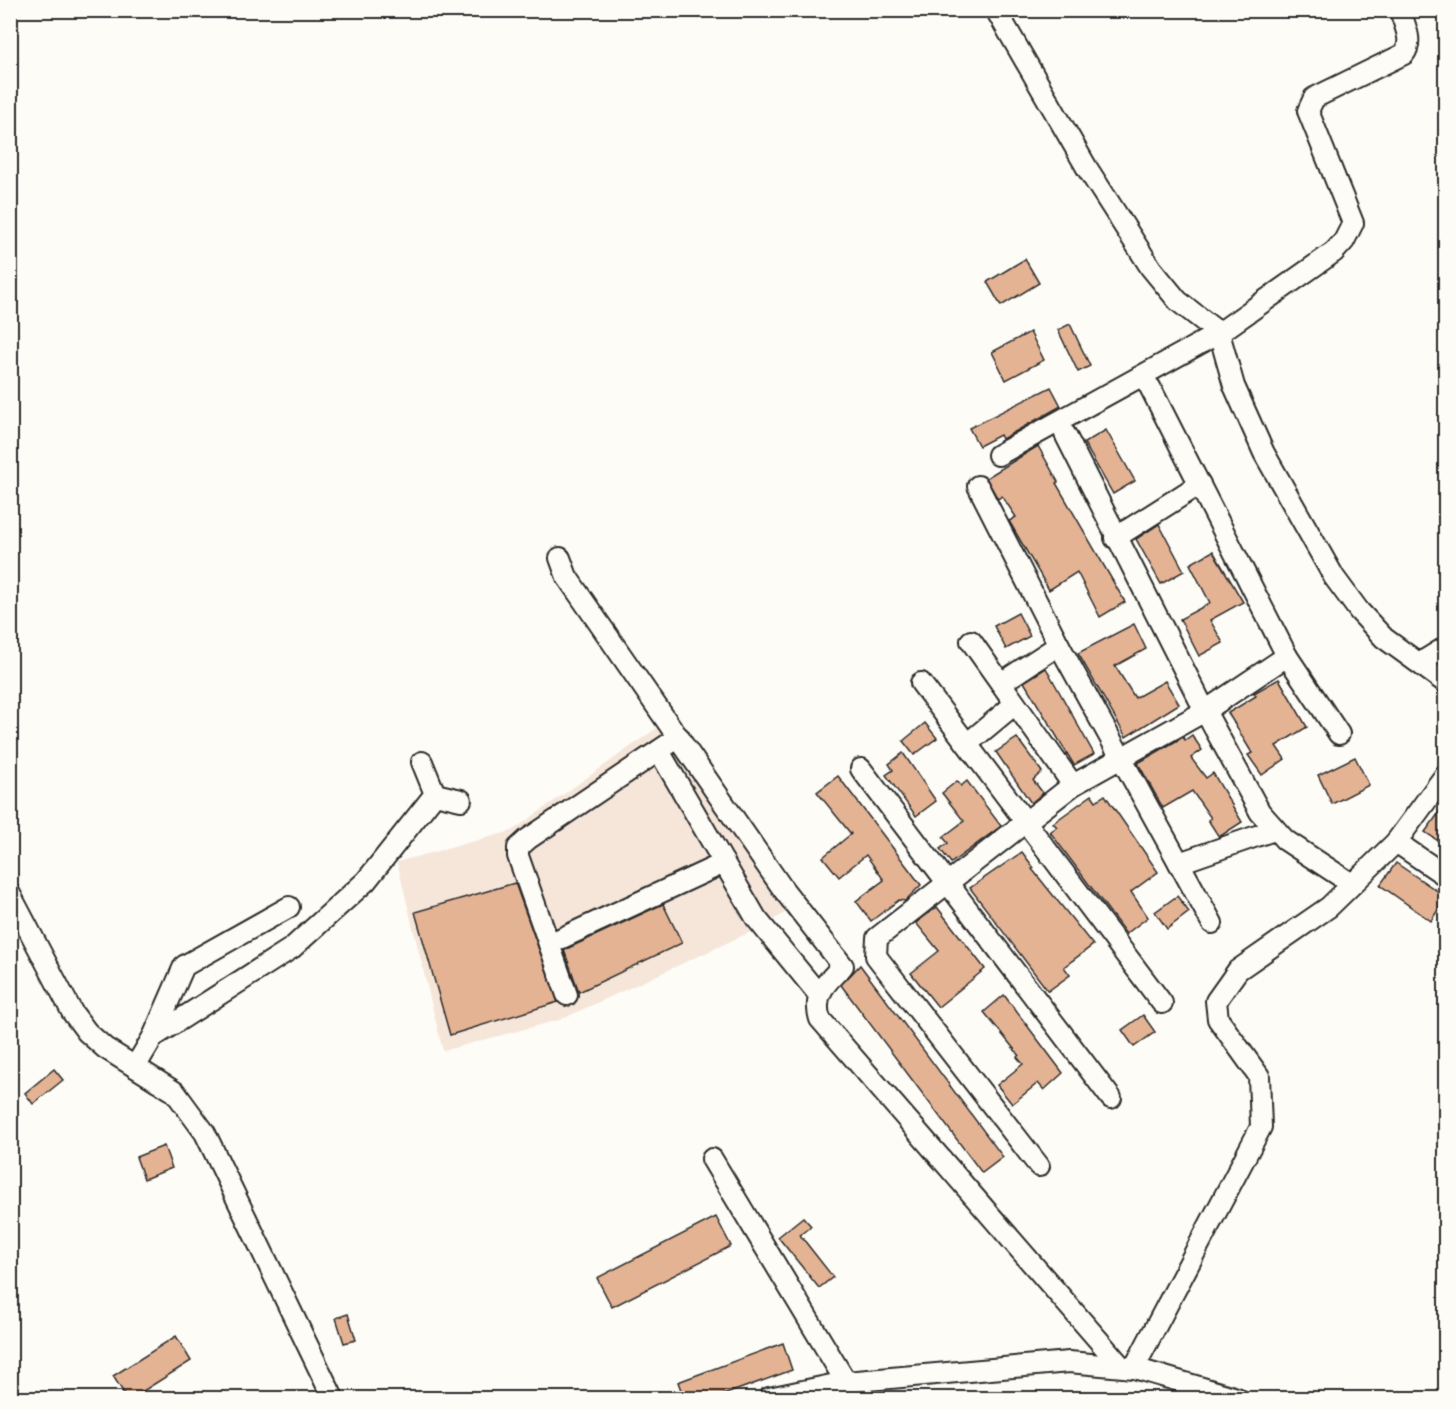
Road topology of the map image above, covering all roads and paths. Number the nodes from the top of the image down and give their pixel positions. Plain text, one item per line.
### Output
1 (996, 10) edge
2 (1400, 10) edge
3 (1219, 333) junction
4 (1150, 387) dead end
5 (1065, 434) dead end
6 (998, 454) dead end
7 (1200, 484) junction
8 (978, 486) dead end
9 (1115, 538) junction
10 (560, 558) dead end
11 (971, 641) dead end
12 (1059, 645) junction
13 (1446, 647) edge
14 (1287, 656) junction
15 (1420, 663) junction
16 (921, 683) dead end
17 (1001, 683) junction
18 (1446, 683) edge
19 (1016, 704) junction
20 (1205, 711) junction
21 (1339, 734) dead end
22 (679, 737) junction
23 (968, 743) junction
24 (659, 751) junction
25 (1121, 759) junction
26 (422, 762) dead end
27 (861, 769) dead end
28 (1446, 774) edge
29 (1073, 785) junction
30 (435, 794) junction
31 (461, 800) dead end
32 (1027, 822) junction
33 (1274, 830) junction
34 (1396, 842) junction
35 (724, 863) junction
36 (1179, 863) junction
37 (1446, 876) edge
38 (947, 884) junction
39 (1352, 884) junction
40 (10, 894) edge
41 (289, 907) dead end
42 (1212, 923) dead end
43 (549, 944) junction
44 (567, 995) dead end
45 (819, 995) junction
46 (1162, 1004) dead end
47 (153, 1037) junction
48 (135, 1067) junction
49 (1111, 1098) dead end
50 (712, 1159) dead end
51 (1040, 1166) dead end
52 (1127, 1367) junction
53 (846, 1382) junction
54 (333, 1398) edge
55 (769, 1398) edge
56 (1237, 1398) edge

1 - 3 street
2 - 3 street
3 - 6 street
3 - 15 street
4 - 7 street
5 - 9 street
7 - 9 street
7 - 14 street
8 - 12 street
9 - 20 street
10 - 22 street
11 - 17 street
12 - 17 street
12 - 25 street
13 - 15 street
14 - 20 street
14 - 21 street
15 - 18 street
16 - 23 street
17 - 19 street
19 - 23 street
19 - 29 street
20 - 25 street
20 - 33 street
22 - 24 street
22 - 45 street
23 - 32 street
24 - 35 street
24 - 43 street
25 - 29 street
25 - 36 street
26 - 30 street
27 - 38 street
28 - 34 street
29 - 32 street
30 - 31 street
30 - 47 street
32 - 38 street
32 - 46 street
33 - 36 street
33 - 39 street
34 - 37 street
34 - 39 street
35 - 43 street
35 - 45 street
36 - 42 street
38 - 49 street
38 - 51 street
39 - 52 street
40 - 48 street
41 - 47 street
43 - 44 street
45 - 52 street
47 - 48 street
48 - 54 street
50 - 53 street
52 - 53 street
52 - 56 street
53 - 55 street

